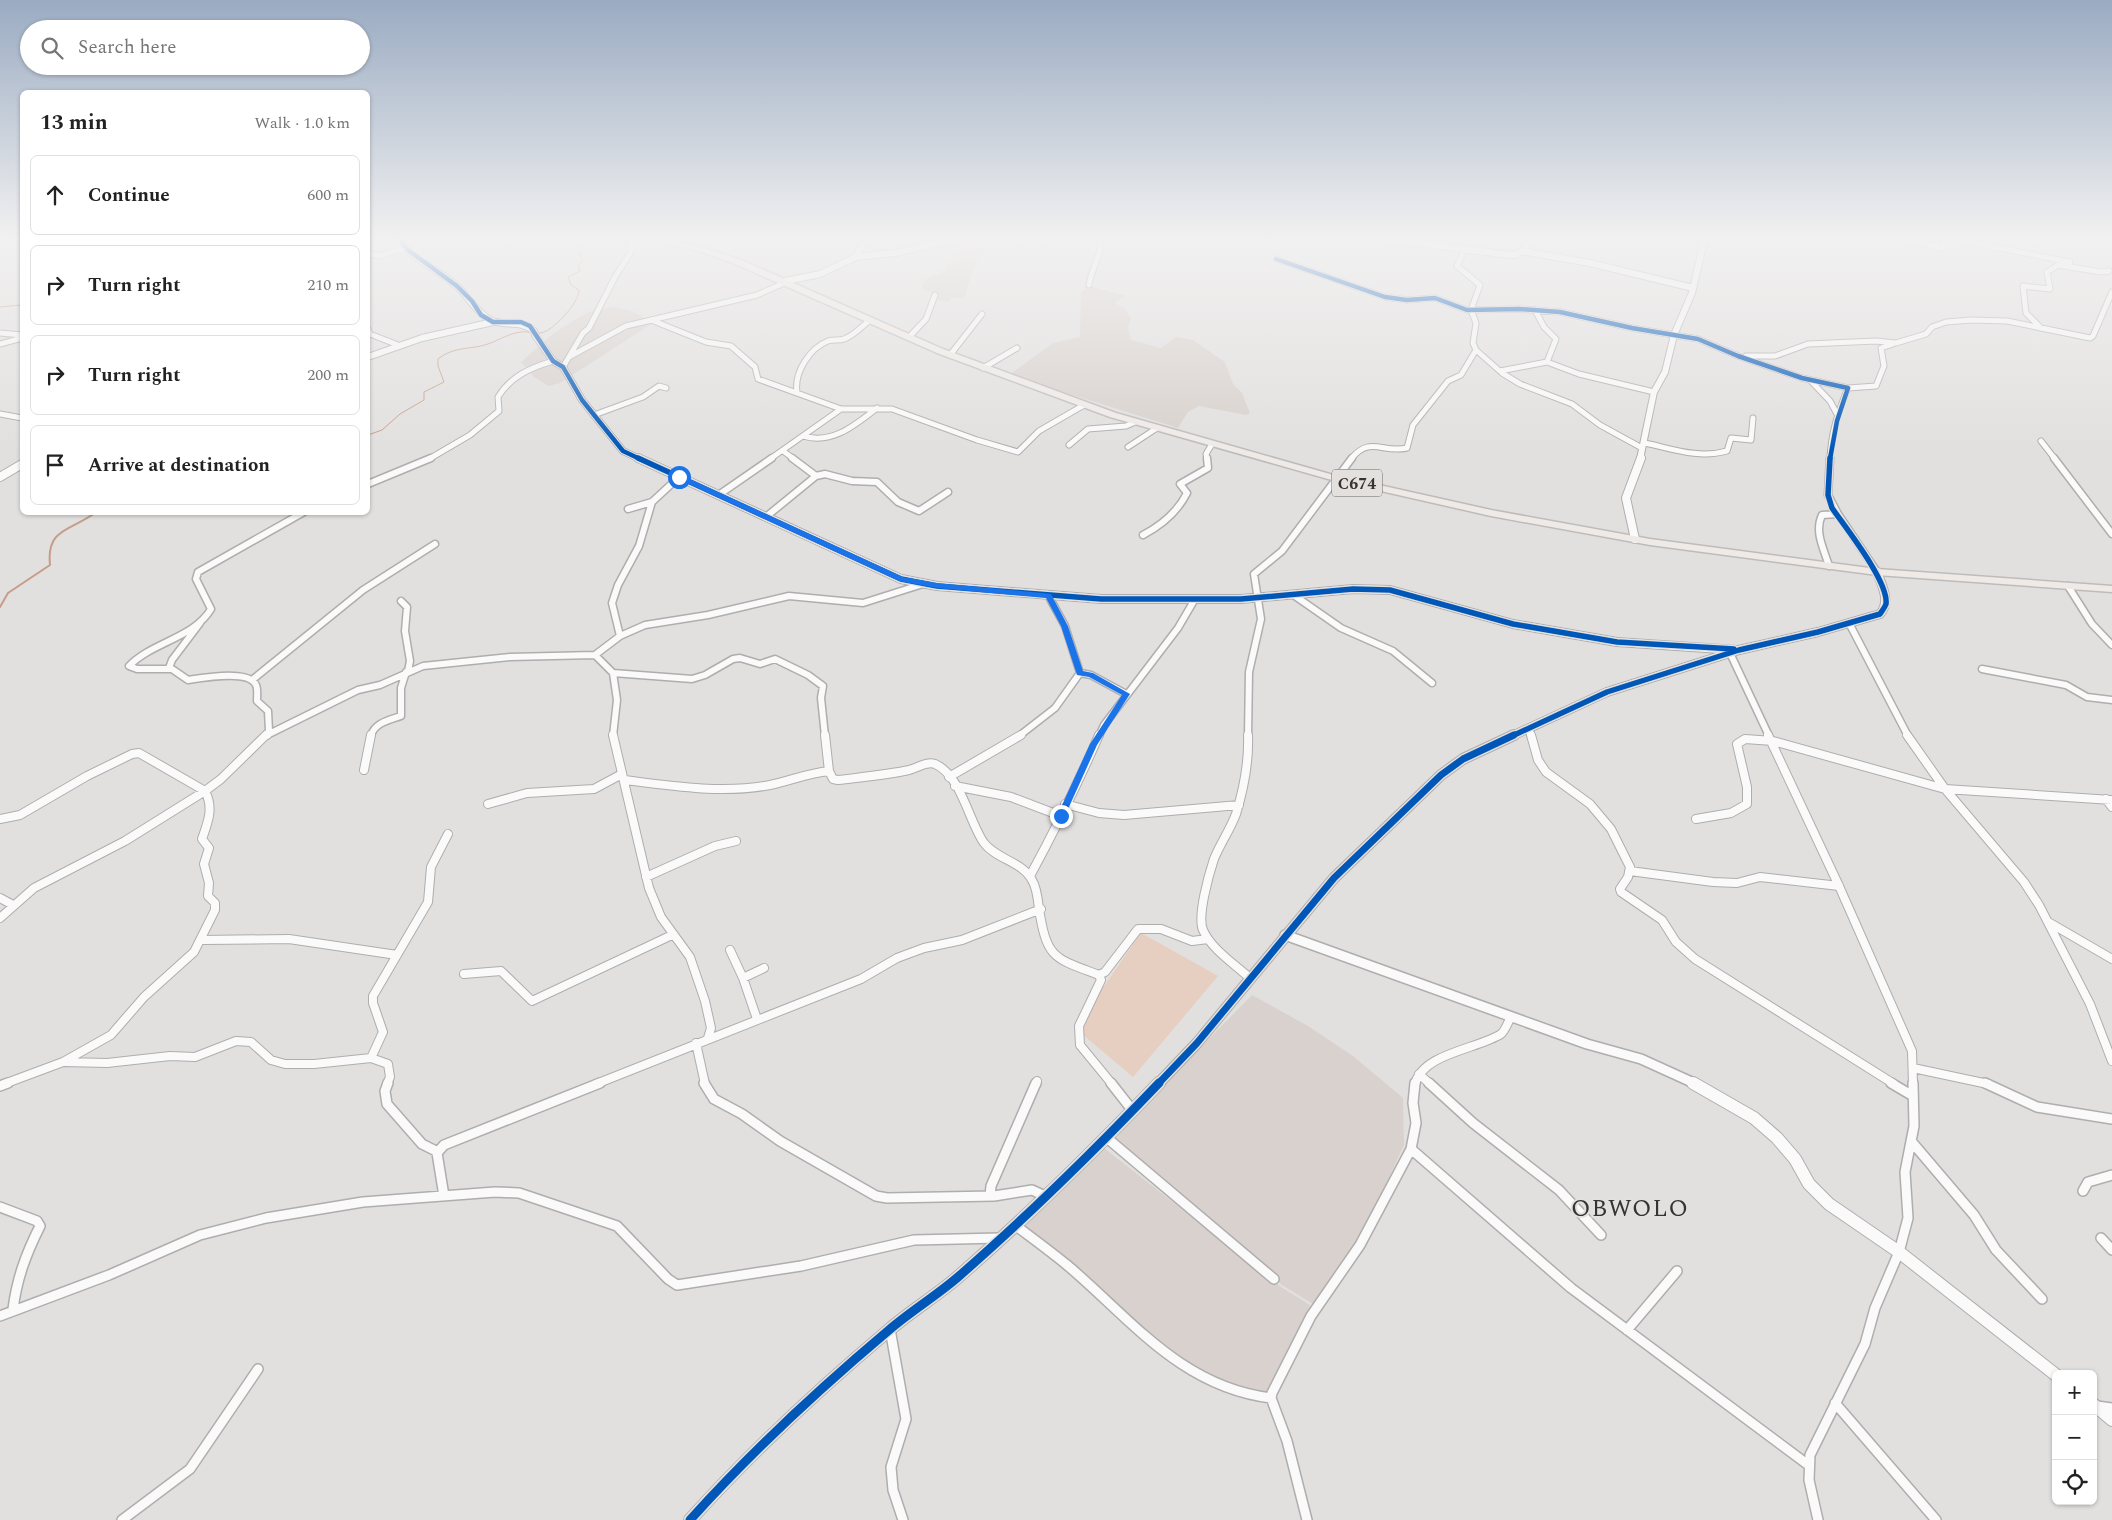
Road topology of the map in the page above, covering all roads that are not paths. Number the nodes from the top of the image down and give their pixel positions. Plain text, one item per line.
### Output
1 (477, 308) edge
2 (601, 308) edge
3 (702, 308) edge
4 (842, 308) edge
5 (931, 308) edge
6 (1462, 308) edge
7 (1685, 308) edge
8 (2025, 308) edge
9 (2105, 308) edge
10 (1471, 310) junction
11 (1535, 310) junction
12 (982, 314) dead end
13 (650, 320) junction
14 (870, 320) junction
15 (493, 322) junction
16 (2041, 328) junction
17 (0, 333) edge
18 (535, 333) joint
19 (370, 334) edge
20 (1674, 335) junction
21 (20, 336) edge
22 (20, 337) edge
23 (909, 337) junction
24 (1896, 343) junction
25 (0, 344) edge
26 (398, 345) junction
27 (1017, 348) dead end
28 (1476, 350) junction
29 (950, 355) junction
30 (370, 356) edge
31 (1738, 356) junction
32 (569, 357) junction
33 (553, 361) junction
34 (1547, 362) junction
35 (562, 366) junction
36 (983, 368) junction
37 (1500, 371) junction
38 (1810, 380) junction
39 (666, 388) dead end
40 (1848, 388) junction
41 (797, 392) junction
42 (1654, 392) junction
43 (1084, 405) junction
44 (877, 408) junction
45 (841, 409) junction
46 (0, 414) edge
47 (1837, 414) junction
48 (594, 415) junction
49 (20, 418) edge
50 (1753, 418) dead end
51 (1135, 422) junction
52 (1157, 428) junction
53 (803, 436) junction
54 (2041, 441) dead end
55 (1212, 444) junction
56 (1069, 445) dead end
57 (1644, 445) junction
58 (1128, 447) dead end
59 (783, 451) junction
60 (20, 465) edge
61 (816, 476) junction
62 (0, 477) edge
63 (679, 477) junction
64 (1337, 478) junction
65 (370, 483) edge
66 (948, 492) dead end
67 (720, 494) junction
68 (652, 502) junction
69 (628, 509) dead end
70 (1838, 514) junction
71 (299, 515) edge
72 (766, 516) junction
73 (2111, 531) edge
74 (1142, 534) dead end
75 (1635, 539) junction
76 (435, 544) dead end
77 (1828, 566) junction
78 (1877, 572) junction
79 (922, 584) junction
80 (2068, 586) junction
81 (2112, 589) edge
82 (1048, 596) junction
83 (1295, 596) junction
84 (1259, 598) junction
85 (1195, 599) junction
86 (401, 601) dead end
87 (201, 622) junction
88 (1849, 623) junction
89 (620, 636) junction
90 (2112, 645) edge
91 (1734, 651) junction
92 (595, 655) junction
93 (170, 668) junction
94 (1982, 669) dead end
95 (407, 672) junction
96 (613, 673) junction
97 (1080, 674) junction
98 (252, 680) junction
99 (1432, 683) dead end
100 (1126, 694) junction
101 (2112, 700) edge
102 (1529, 729) junction
103 (265, 736) junction
104 (1772, 741) junction
105 (364, 770) dead end
106 (829, 772) junction
107 (624, 777) junction
108 (949, 777) junction
109 (954, 786) junction
110 (1945, 789) junction
111 (205, 791) junction
112 (2109, 799) edge
113 (488, 804) dead end
114 (1065, 804) junction
115 (1239, 805) junction
116 (2112, 807) edge
117 (1061, 816) junction
118 (0, 819) edge
119 (1696, 820) dead end
120 (448, 834) dead end
121 (736, 841) dead end
122 (1630, 871) junction
123 (1030, 876) junction
124 (646, 877) junction
125 (1839, 886) junction
126 (0, 898) edge
127 (13, 905) junction
128 (1041, 909) junction
129 (0, 918) edge
130 (2048, 922) junction
131 (672, 935) junction
132 (1285, 935) junction
133 (201, 940) junction
134 (1208, 940) junction
135 (730, 950) dead end
136 (397, 955) junction
137 (2112, 959) edge
138 (764, 968) dead end
139 (464, 974) dead end
140 (1099, 976) junction
141 (743, 978) junction
142 (1251, 979) junction
143 (1511, 1017) junction
144 (757, 1019) junction
145 (708, 1038) junction
146 (696, 1043) junction
147 (371, 1058) junction
148 (2112, 1061) edge
149 (63, 1062) junction
150 (1913, 1068) junction
151 (1419, 1074) junction
152 (1036, 1081) dead end
153 (0, 1086) edge
154 (1913, 1096) junction
155 (1133, 1111) junction
156 (2112, 1119) edge
157 (1107, 1138) junction
158 (1911, 1141) junction
159 (1411, 1148) junction
160 (438, 1152) junction
161 (2112, 1175) edge
162 (2083, 1191) dead end
163 (444, 1196) junction
164 (990, 1196) junction
165 (1045, 1196) junction
166 (0, 1207) edge
167 (1014, 1225) junction
168 (1601, 1235) dead end
169 (1000, 1238) junction
170 (2101, 1238) dead end
171 (2112, 1250) edge
172 (1899, 1252) junction
173 (1677, 1271) dead end
174 (1274, 1279) dead end
175 (2042, 1299) dead end
176 (13, 1309) junction
177 (0, 1316) edge
178 (890, 1329) junction
179 (1628, 1330) junction
180 (258, 1369) dead end
181 (2052, 1372) edge
182 (1270, 1398) junction
183 (1835, 1403) junction
184 (2097, 1405) edge
185 (2097, 1407) edge
186 (2112, 1408) edge
187 (2112, 1420) edge
188 (1807, 1464) junction
189 (122, 1520) edge
190 (690, 1520) edge
191 (903, 1520) edge
192 (1307, 1520) edge
193 (1818, 1520) edge
194 (1936, 1520) edge

1 - 15 street
2 - 32 street
3 - 13 street
4 - 14 main road, C674
5 - 23 street
6 - 10 street
7 - 20 street
8 - 16 street
9 - 16 street
10 - 11 street
10 - 28 street
11 - 20 street
11 - 34 street
12 - 29 street
13 - 32 street
13 - 41 street
14 - 23 main road, C674
14 - 41 street
15 - 18 street
15 - 26 street
16 - 24 street
17 - 21 street
18 - 33 street
19 - 26 street
20 - 31 street
20 - 42 street
22 - 25 street
23 - 29 main road, C674
24 - 31 street
24 - 40 street
26 - 30 street
27 - 36 street
28 - 37 street
28 - 64 street
29 - 36 main road, C674
31 - 38 street
32 - 35 street
33 - 35 street
33 - 65 street
34 - 37 street
34 - 42 street
35 - 48 street
36 - 43 main road, C674
37 - 57 street
38 - 40 street
38 - 47 street
39 - 48 street
40 - 47 street
41 - 45 street
42 - 57 street
43 - 44 street
43 - 51 main road, C674
44 - 45 street
44 - 53 street
45 - 53 street
46 - 49 street
47 - 70 street
48 - 63 street
50 - 57 street
51 - 52 main road, C674
51 - 56 street
52 - 55 main road, C674
52 - 58 street
53 - 59 street
54 - 73 street
55 - 64 main road, C674
55 - 74 street
57 - 75 street
59 - 61 street
59 - 67 street
60 - 62 street
61 - 66 street
61 - 72 street
63 - 67 street
63 - 68 street
64 - 75 main road, C674
64 - 84 street
67 - 72 street
68 - 69 street
68 - 89 street
70 - 77 street
70 - 78 street
71 - 87 street
72 - 79 street
75 - 77 main road, C674
76 - 98 street
77 - 78 main road, C674
78 - 80 main road, C674
78 - 88 street
79 - 82 street
79 - 89 street
80 - 81 main road, C674
80 - 90 street
82 - 85 street
82 - 97 street
83 - 84 street
83 - 91 street
83 - 99 street
84 - 85 street
84 - 115 street
85 - 100 street
86 - 95 street
87 - 93 street
87 - 93 street
88 - 91 street
88 - 110 street
89 - 92 street
91 - 102 street
91 - 104 street
92 - 95 street
92 - 96 street
93 - 98 street
94 - 101 street
95 - 103 street
95 - 105 street
96 - 106 street
96 - 107 street
97 - 100 street
97 - 108 street
98 - 103 street
100 - 114 street
102 - 122 street
102 - 132 street
103 - 111 street
104 - 110 street
104 - 119 street
104 - 125 street
106 - 107 street
106 - 108 street
107 - 113 street
107 - 124 street
108 - 109 street
109 - 117 street
109 - 123 street
110 - 112 street
110 - 130 street
111 - 118 street
111 - 127 street
111 - 133 street
112 - 116 street
114 - 115 street
114 - 117 street
115 - 134 street
117 - 123 street
120 - 136 street
121 - 124 street
122 - 125 street
122 - 154 street
123 - 128 street
124 - 131 street
125 - 150 street
126 - 127 street
127 - 129 street
128 - 140 street
128 - 144 street
130 - 137 street
130 - 148 street
131 - 139 street
131 - 145 street
132 - 142 street
132 - 143 street
133 - 136 street
133 - 149 street
134 - 140 street
134 - 142 street
135 - 141 street
136 - 147 street
138 - 141 street
140 - 155 street
141 - 144 street
142 - 155 street
143 - 151 street
143 - 172 street
144 - 145 street
145 - 146 street
146 - 160 street
146 - 164 street
147 - 149 street
147 - 160 street
149 - 153 street
150 - 154 street
150 - 156 street
151 - 159 street
151 - 168 street
152 - 164 street
154 - 158 street
155 - 157 street
157 - 165 street
157 - 174 street
158 - 172 street
158 - 175 street
159 - 179 street
159 - 182 street
160 - 163 street
161 - 162 street
163 - 169 street
163 - 176 street
164 - 165 street
165 - 167 street
166 - 176 street
167 - 169 street
167 - 182 street
169 - 178 street
170 - 171 street
172 - 181 street
172 - 183 street
173 - 179 street
176 - 177 street
178 - 190 street
178 - 191 street
179 - 188 street
180 - 189 street
182 - 192 street
183 - 188 street
183 - 194 street
184 - 186 street
185 - 187 street
188 - 193 street

